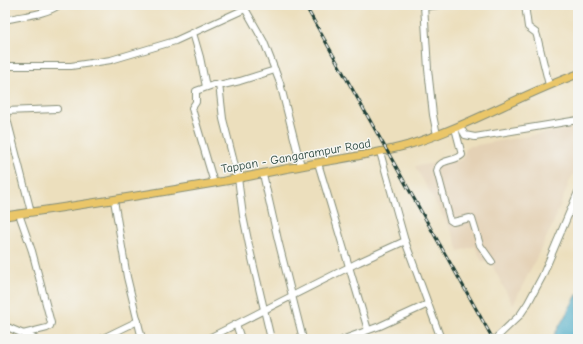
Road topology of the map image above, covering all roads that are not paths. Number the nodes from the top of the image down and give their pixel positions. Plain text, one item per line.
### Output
1 (59, 5) edge
2 (438, 5) edge
3 (525, 5) edge
4 (424, 6) edge
5 (244, 7) edge
6 (5, 20) edge
7 (193, 33) junction
8 (5, 66) edge
9 (275, 70) junction
10 (578, 74) edge
11 (219, 84) junction
12 (549, 85) junction
13 (206, 88) junction
14 (57, 109) dead end
15 (578, 120) edge
16 (457, 127) junction
17 (437, 135) junction
18 (380, 152) junction
19 (318, 163) junction
20 (301, 166) junction
21 (263, 174) junction
22 (238, 178) junction
23 (214, 183) junction
24 (578, 192) edge
25 (114, 200) junction
26 (31, 212) junction
27 (19, 214) junction
28 (5, 216) edge
29 (405, 241) junction
30 (492, 262) dead end
31 (349, 267) junction
32 (292, 296) junction
33 (428, 304) junction
34 (263, 310) junction
35 (138, 321) junction
36 (236, 324) junction
37 (5, 326) edge
38 (368, 330) junction
39 (23, 334) junction
40 (497, 337) dead end
41 (35, 339) edge
42 (101, 339) edge
43 (142, 339) edge
44 (207, 339) edge
45 (241, 339) edge
46 (271, 339) edge
47 (304, 339) edge
48 (344, 339) edge
49 (441, 339) edge

1 - 6 street
2 - 4 street
3 - 12 street
4 - 17 street
5 - 7 street
5 - 9 street
7 - 8 street
7 - 13 street
9 - 11 street
9 - 20 street
10 - 12 main road, Tappan - Gangarampur Road
11 - 13 street
11 - 22 street
12 - 16 main road, Tappan - Gangarampur Road
13 - 23 street
14 - 26 street
15 - 16 street
16 - 17 main road, Tappan - Gangarampur Road
16 - 30 street
17 - 18 main road, Tappan - Gangarampur Road
18 - 19 main road, Tappan - Gangarampur Road
18 - 29 street
19 - 20 main road, Tappan - Gangarampur Road
19 - 31 street
20 - 21 main road, Tappan - Gangarampur Road
21 - 22 main road, Tappan - Gangarampur Road
21 - 32 street
22 - 23 main road, Tappan - Gangarampur Road
22 - 34 street
23 - 25 main road, Tappan - Gangarampur Road
24 - 40 street
25 - 26 main road, Tappan - Gangarampur Road
25 - 35 street
26 - 27 main road, Tappan - Gangarampur Road
27 - 28 main road, Tappan - Gangarampur Road
27 - 39 street
29 - 31 street
29 - 33 street
31 - 32 street
31 - 38 street
32 - 34 street
32 - 47 street
33 - 38 street
33 - 49 street
34 - 36 street
34 - 46 street
35 - 42 street
35 - 43 street
36 - 44 street
36 - 45 street
37 - 39 street
38 - 48 street
39 - 41 street

